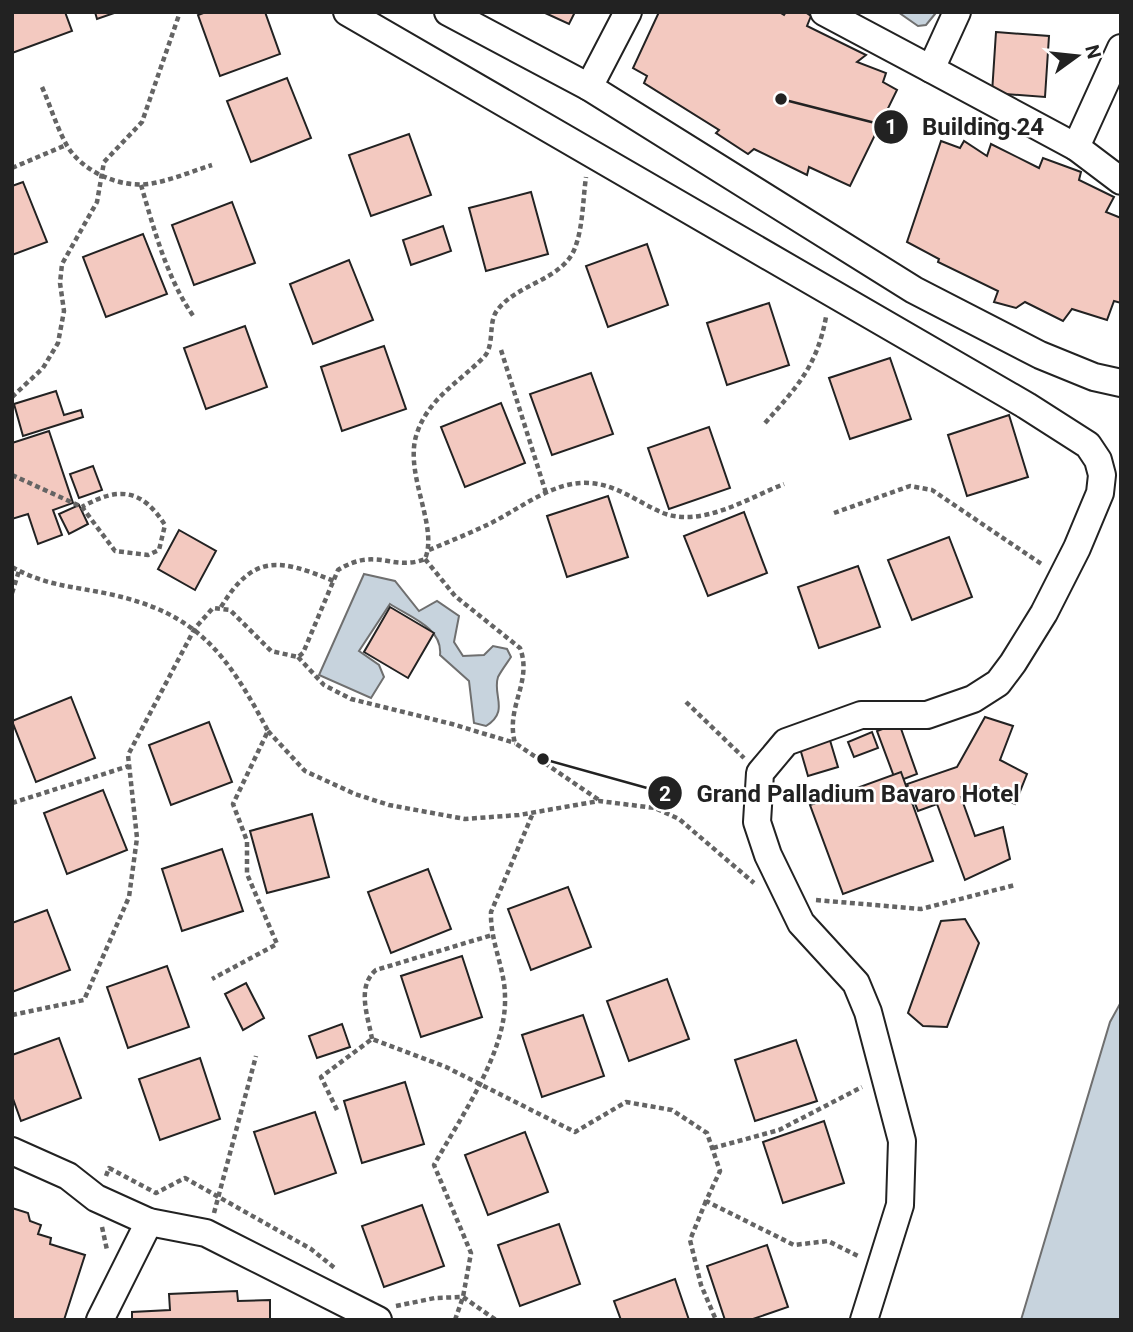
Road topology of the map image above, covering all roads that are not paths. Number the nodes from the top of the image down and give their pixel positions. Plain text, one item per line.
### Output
1 (347, 12) edge
2 (447, 12) edge
3 (628, 12) edge
4 (824, 12) edge
5 (957, 12) edge
6 (1121, 48) edge
7 (931, 69) junction
8 (589, 87) junction
9 (1076, 147) junction
10 (1121, 181) edge
11 (1121, 383) edge
12 (12, 1151) edge
13 (149, 1222) junction
14 (380, 1314) edge
15 (100, 1320) edge
16 (864, 1320) edge

1 - 16 lane
2 - 8 lane
3 - 8 lane
4 - 7 lane
5 - 7 lane
6 - 9 lane
7 - 9 lane
8 - 11 lane
9 - 10 lane
12 - 13 lane
13 - 14 lane
13 - 15 lane

